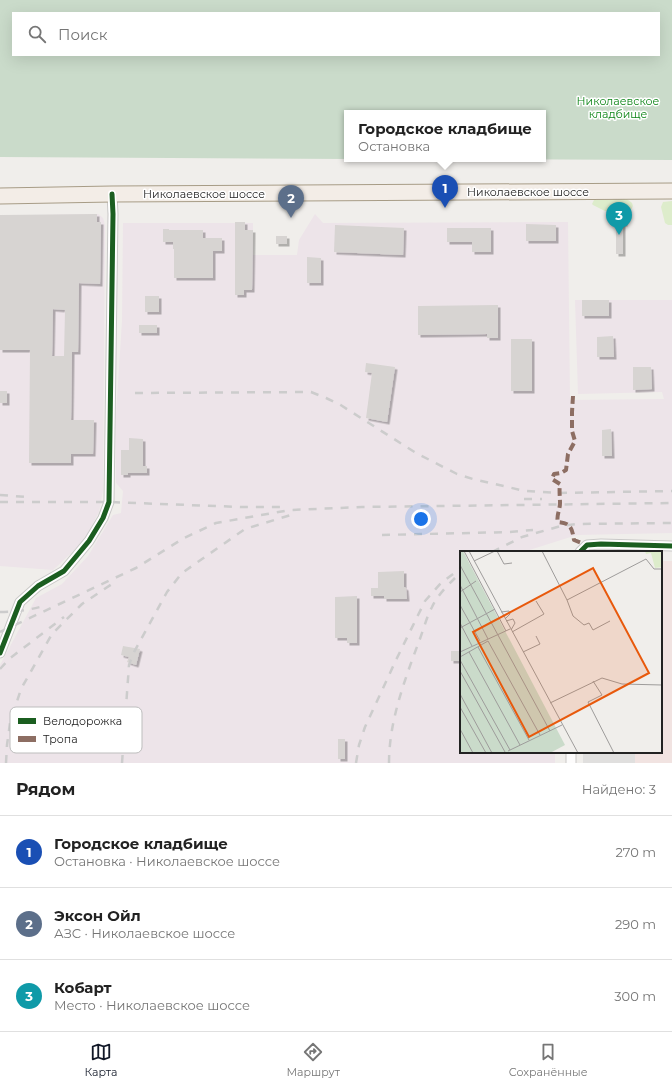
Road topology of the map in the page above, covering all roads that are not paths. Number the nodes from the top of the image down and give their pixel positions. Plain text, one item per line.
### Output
1 (672, 191) edge
2 (112, 194) junction
3 (0, 196) edge
4 (672, 546) edge
5 (581, 551) edge
6 (0, 652) edge
7 (570, 753) edge
8 (571, 763) edge

1 - 2 main road, Николаевское шоссе
2 - 3 main road, Николаевское шоссе
2 - 6 street
4 - 5 street
7 - 8 street

